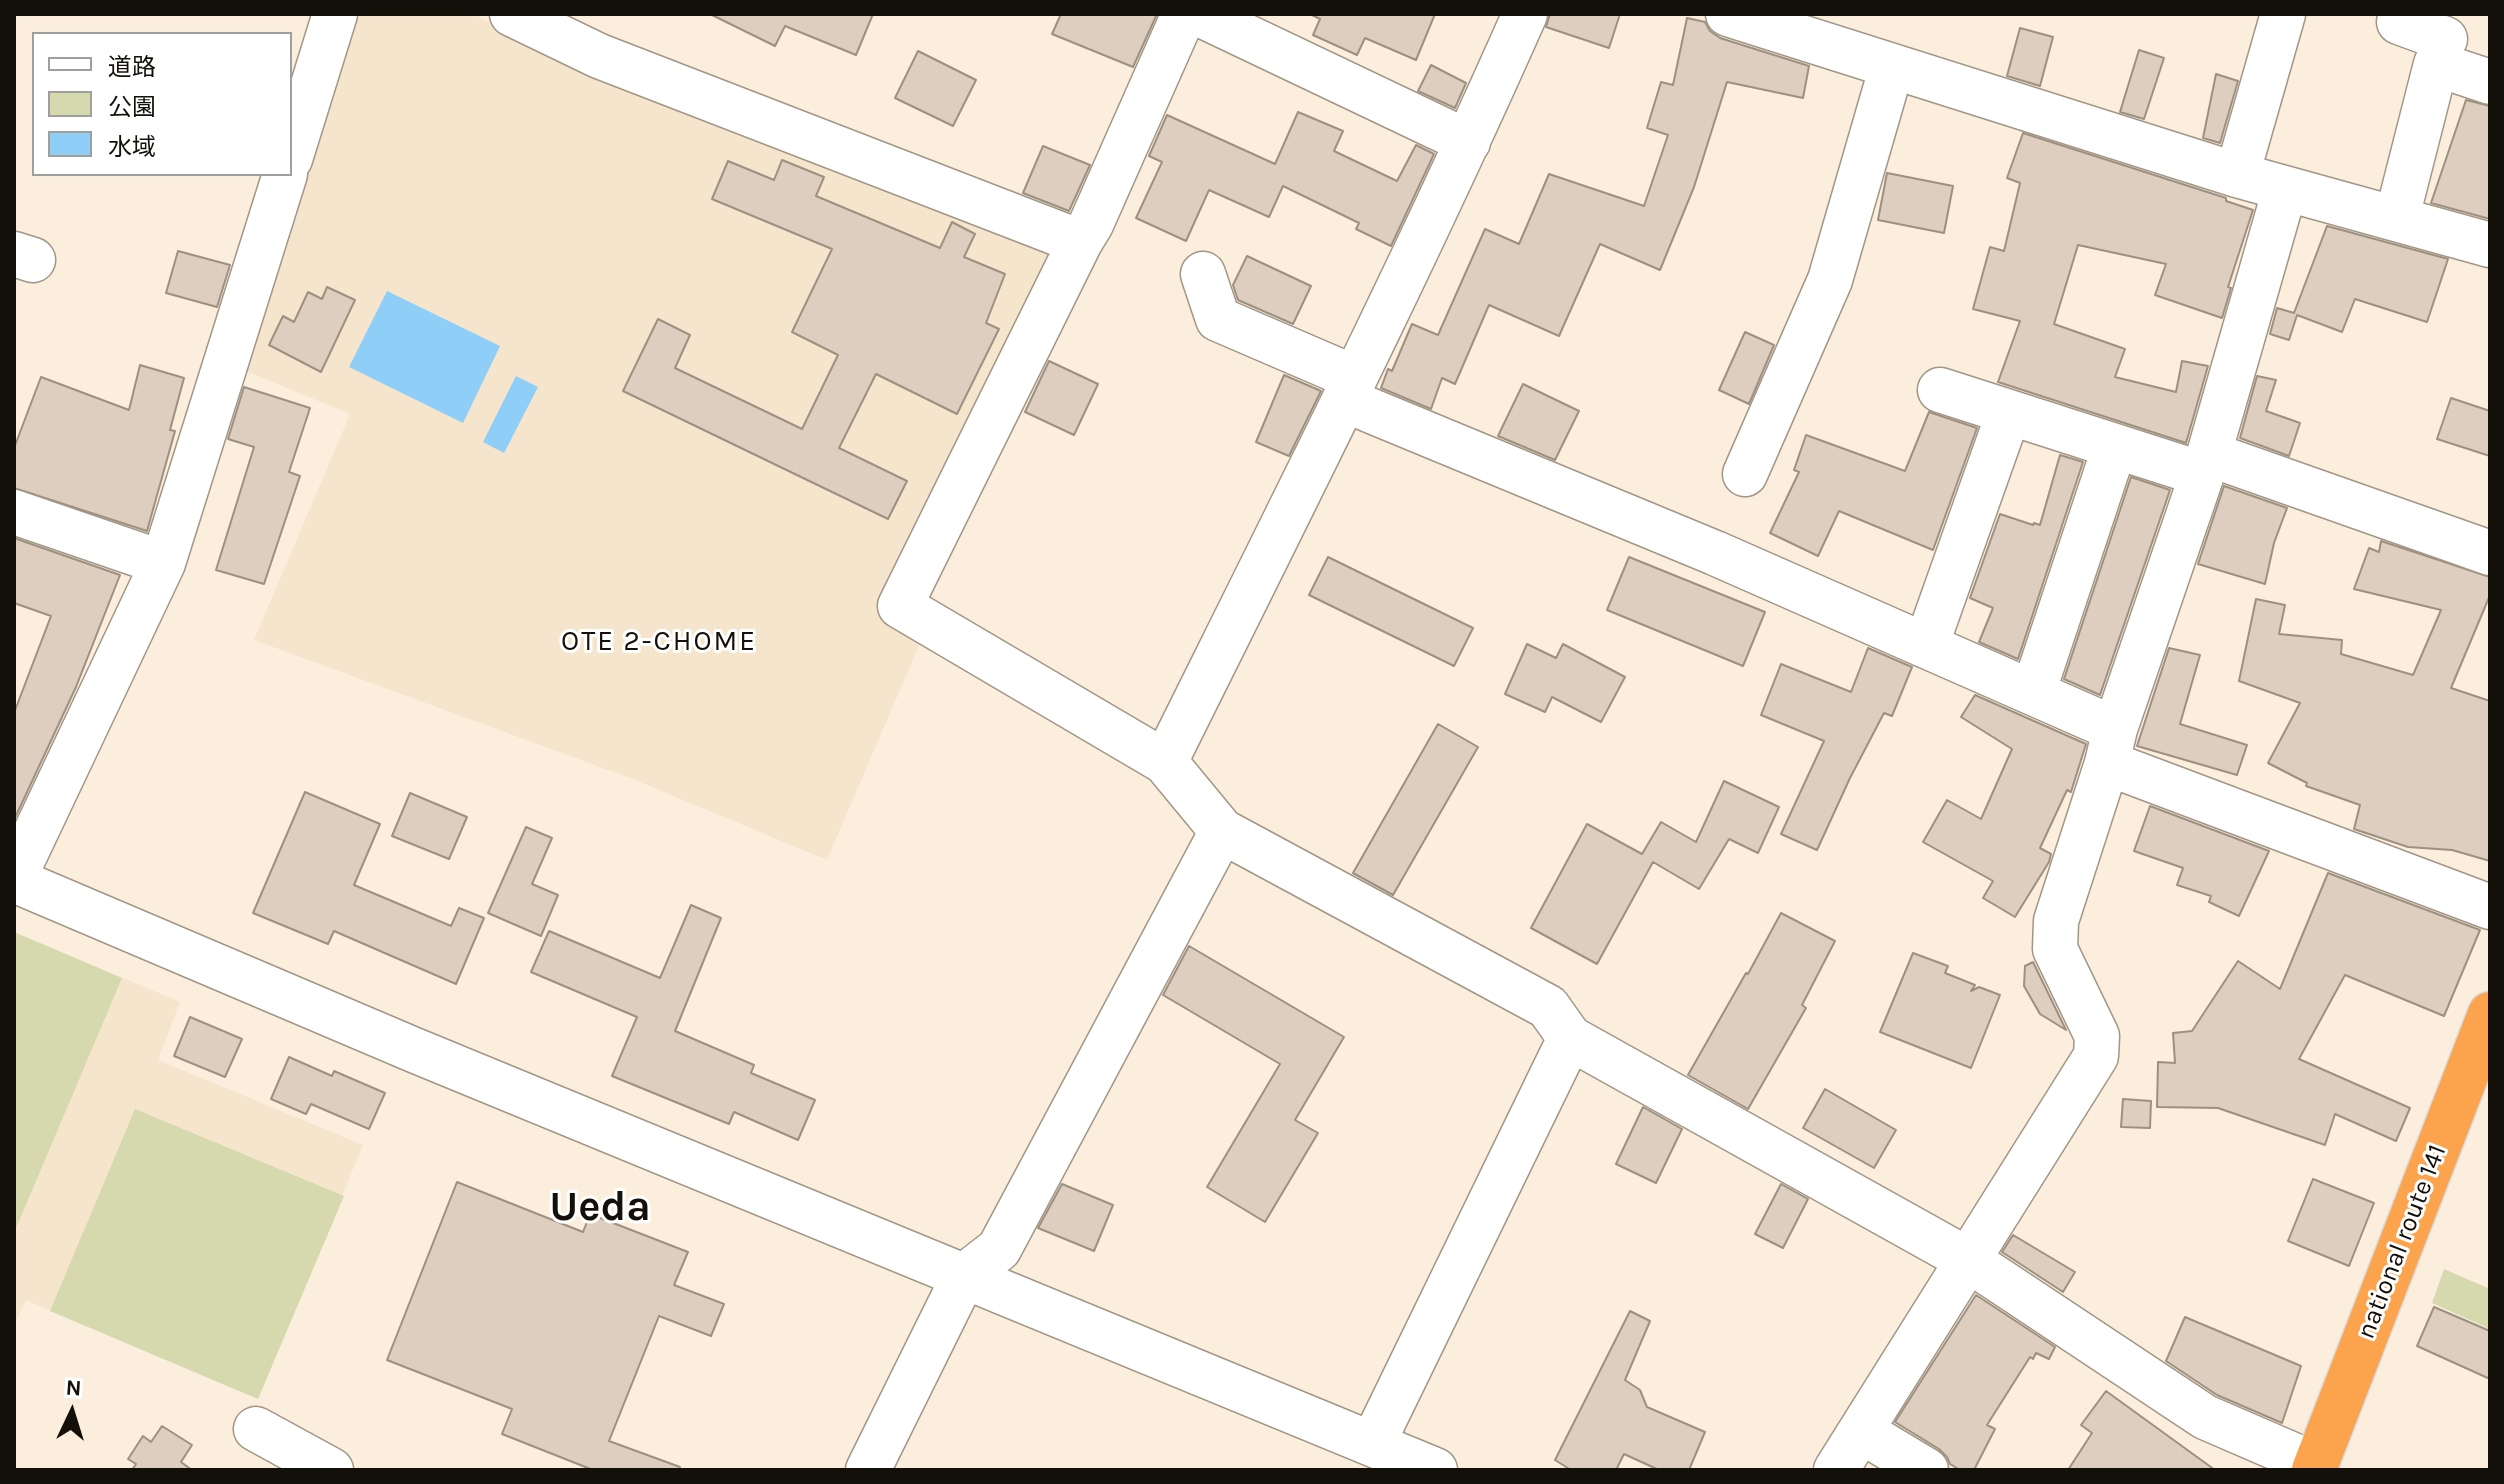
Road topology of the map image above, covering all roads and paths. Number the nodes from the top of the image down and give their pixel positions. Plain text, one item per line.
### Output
1 (335, 14) edge
2 (512, 14) edge
3 (1184, 14) edge
4 (1199, 14) edge
5 (1525, 14) edge
6 (1728, 14) edge
7 (2283, 14) edge
8 (2402, 14) edge
9 (2445, 39) edge
10 (1892, 66) junction
11 (2490, 82) edge
12 (1468, 142) junction
13 (292, 153) edge
14 (2237, 175) junction
15 (284, 176) edge
16 (2285, 189) junction
17 (2397, 217) junction
18 (1080, 242) junction
19 (2490, 245) edge
20 (1203, 274) dead end
21 (1350, 389) junction
22 (1940, 390) dead end
23 (2009, 412) junction
24 (2115, 446) junction
25 (2206, 464) junction
26 (1745, 474) dead end
27 (14, 512) edge
28 (2490, 553) edge
29 (163, 563) junction
30 (1926, 646) junction
31 (2033, 693) junction
32 (2111, 746) junction
33 (1165, 762) junction
34 (1222, 831) junction
35 (14, 879) edge
36 (2490, 907) edge
37 (2490, 1014) edge
38 (1570, 1038) junction
39 (1970, 1261) junction
40 (964, 1276) junction
41 (256, 1429) dead end
42 (1861, 1431) junction
43 (1373, 1443) junction
44 (2315, 1467) edge
45 (331, 1470) edge
46 (868, 1470) edge
47 (1435, 1470) edge
48 (1836, 1470) edge
49 (1926, 1470) edge

1 - 13 street
2 - 18 street
3 - 18 street
4 - 12 street
5 - 12 street
6 - 10 street
7 - 14 street
8 - 9 street
9 - 11 street
9 - 17 street
10 - 14 street
10 - 26 street
12 - 21 street
14 - 16 street
15 - 29 street
16 - 17 street
16 - 25 street
17 - 19 street
18 - 33 street
20 - 21 street
21 - 30 street
21 - 33 street
22 - 23 street
23 - 24 street
23 - 30 street
24 - 25 street
24 - 31 street
25 - 28 street
25 - 32 street
27 - 29 street
29 - 35 street
30 - 31 street
31 - 32 street
32 - 36 street
32 - 39 street
33 - 34 street
34 - 38 street
34 - 40 street
35 - 40 street
37 - 44 highway, national route 141
38 - 39 street
38 - 43 street
39 - 42 street
39 - 44 street
40 - 43 street
40 - 46 street
41 - 45 street
42 - 48 street
42 - 49 street
43 - 47 street

